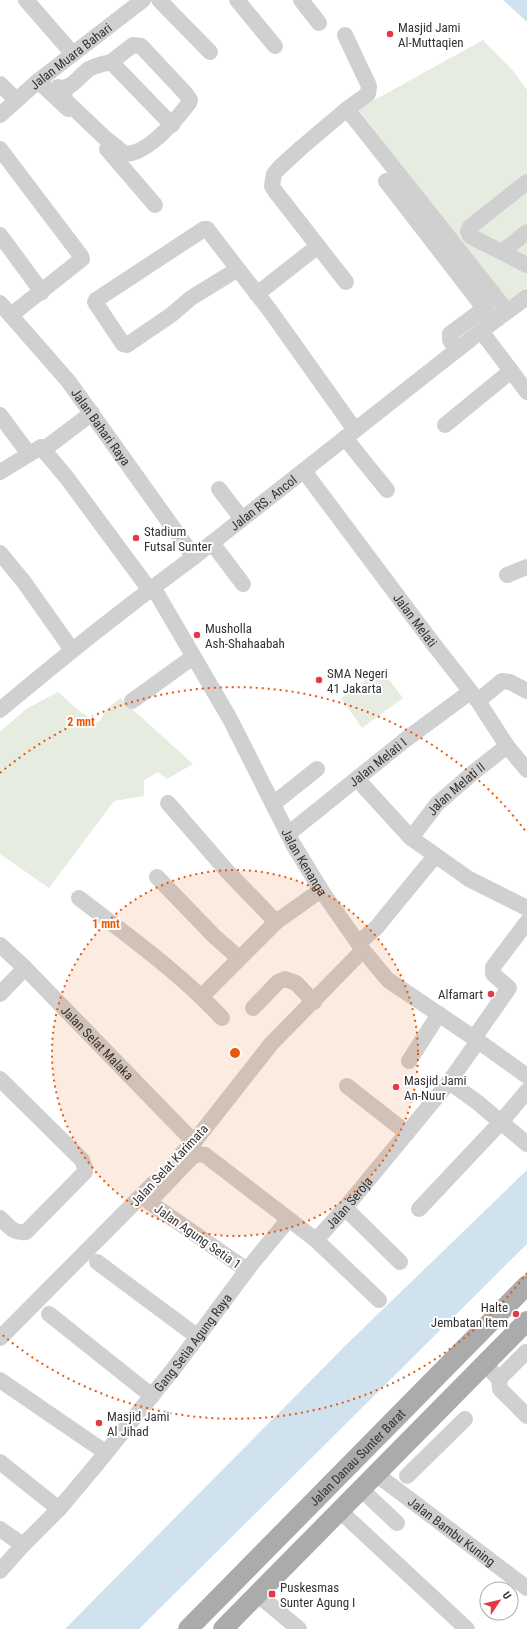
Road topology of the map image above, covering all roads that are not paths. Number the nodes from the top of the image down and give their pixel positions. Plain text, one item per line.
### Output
1 (26, 0) edge
2 (143, 0) edge
3 (159, 0) edge
4 (237, 0) edge
5 (301, 0) edge
6 (319, 23) dead end
7 (345, 35) dead end
8 (275, 46) dead end
9 (210, 52) dead end
10 (72, 54) junction
11 (110, 62) junction
12 (42, 77) junction
13 (0, 84) edge
14 (68, 87) junction
15 (16, 100) junction
16 (347, 109) junction
17 (0, 115) edge
18 (172, 125) junction
19 (0, 149) edge
20 (386, 181) dead end
21 (527, 182) edge
22 (155, 205) dead end
23 (527, 232) edge
24 (0, 235) edge
25 (318, 246) junction
26 (502, 252) junction
27 (527, 266) edge
28 (238, 269) junction
29 (346, 282) dead end
30 (42, 292) junction
31 (257, 294) junction
32 (527, 297) edge
33 (0, 303) edge
34 (507, 311) junction
35 (11, 315) junction
36 (490, 315) junction
37 (481, 331) junction
38 (457, 350) junction
39 (511, 371) junction
40 (527, 392) edge
41 (92, 413) junction
42 (0, 415) edge
43 (445, 425) dead end
44 (350, 434) junction
45 (36, 452) junction
46 (304, 471) junction
47 (0, 472) edge
48 (219, 489) dead end
49 (387, 490) dead end
50 (242, 520) junction
51 (212, 543) junction
52 (0, 553) edge
53 (194, 557) junction
54 (527, 567) edge
55 (507, 575) dead end
56 (243, 584) dead end
57 (151, 588) junction
58 (72, 650) junction
59 (193, 657) junction
60 (527, 691) edge
61 (474, 696) junction
62 (132, 701) dead end
63 (0, 710) edge
64 (507, 746) junction
65 (317, 769) dead end
66 (527, 770) edge
67 (357, 779) junction
68 (168, 803) dead end
69 (273, 804) junction
70 (288, 834) junction
71 (411, 838) junction
72 (435, 856) junction
73 (157, 877) dead end
74 (321, 890) junction
75 (79, 898) dead end
76 (527, 908) edge
77 (276, 922) junction
78 (527, 922) edge
79 (0, 945) edge
80 (361, 947) junction
81 (239, 958) junction
82 (25, 968) junction
83 (0, 994) edge
84 (202, 996) junction
85 (314, 1002) junction
86 (252, 1008) dead end
87 (439, 1014) junction
88 (222, 1018) dead end
89 (476, 1040) junction
90 (409, 1061) dead end
91 (527, 1076) edge
92 (0, 1079) edge
93 (449, 1082) junction
94 (347, 1086) dead end
95 (527, 1092) edge
96 (502, 1122) junction
97 (407, 1134) junction
98 (194, 1142) junction
99 (527, 1144) edge
100 (191, 1158) joint
101 (345, 1208) junction
102 (419, 1209) dead end
103 (0, 1218) edge
104 (288, 1220) junction
105 (316, 1240) junction
106 (97, 1262) dead end
107 (400, 1262) dead end
108 (247, 1270) junction
109 (527, 1285) edge
110 (379, 1300) dead end
111 (49, 1314) dead end
112 (527, 1321) edge
113 (198, 1337) junction
114 (0, 1338) edge
115 (526, 1352) dead end
116 (485, 1364) junction
117 (499, 1379) junction
118 (0, 1380) edge
119 (152, 1396) junction
120 (527, 1416) edge
121 (465, 1419) dead end
122 (408, 1441) junction
123 (105, 1452) junction
124 (428, 1455) junction
125 (0, 1462) edge
126 (376, 1474) junction
127 (407, 1476) dead end
128 (361, 1489) junction
129 (59, 1509) junction
130 (339, 1510) junction
131 (397, 1523) dead end
132 (0, 1529) edge
133 (22, 1545) junction
134 (0, 1571) edge
135 (527, 1588) edge
136 (257, 1594) junction
137 (188, 1629) edge
138 (223, 1629) edge
139 (299, 1629) edge
140 (467, 1629) edge

1 - 10 street
2 - 10 street, Jalan Muara Bahari
3 - 9 street
4 - 8 street
5 - 6 street
7 - 16 street
10 - 12 street, Jalan Muara Bahari
11 - 14 street
11 - 18 street
11 - 18 street
12 - 14 street
12 - 15 street, Jalan Muara Bahari
12 - 22 street
13 - 15 street
14 - 18 street
15 - 17 street, Jalan Muara Bahari
16 - 25 street
16 - 34 street
19 - 30 street
20 - 36 street
21 - 26 street
23 - 26 street
24 - 30 street
25 - 29 street
25 - 31 street
26 - 27 street
28 - 28 street
28 - 31 street
30 - 35 street
31 - 44 street
32 - 34 street, Jalan RS. Ancol
33 - 35 street, Jalan Bahari Raya
34 - 36 street, Jalan RS. Ancol
35 - 41 street, Jalan Bahari Raya
36 - 37 street, Jalan RS. Ancol
36 - 38 street
37 - 38 street, Jalan RS. Ancol
37 - 39 street
38 - 44 street, Jalan RS. Ancol
39 - 40 street
39 - 43 street
41 - 45 street
41 - 53 street, Jalan Bahari Raya
42 - 45 street, Jalan Kenanga
44 - 46 street, Jalan RS. Ancol
44 - 49 street
45 - 47 street
45 - 57 street, Jalan Kenanga
46 - 50 street, Jalan RS. Ancol
46 - 61 street, Jalan Melati
48 - 50 street
50 - 51 street, Jalan RS. Ancol
51 - 53 street, Jalan RS. Ancol
51 - 56 street
52 - 58 street
53 - 57 street, Jalan RS. Ancol
54 - 55 street
57 - 58 street, Jalan RS. Ancol
57 - 59 street, Jalan Kenanga
58 - 63 street, Jalan RS. Ancol
59 - 62 street
59 - 69 street, Jalan Kenanga
60 - 61 street, Jalan Melati I
61 - 64 street, Jalan Melati
61 - 67 street, Jalan Melati I
64 - 66 street, Jalan Melati
64 - 71 street, Jalan Melati II
65 - 69 street
67 - 70 street, Jalan Melati I
67 - 71 street
68 - 77 street
69 - 70 street, Jalan Kenanga
70 - 74 street, Jalan Kenanga
71 - 72 street
72 - 76 street
72 - 80 street
73 - 81 street
74 - 77 street
74 - 80 street, Jalan Kenanga
75 - 84 street
77 - 81 street
78 - 89 street, Jalan Seroja
79 - 82 street, Jalan Selat Malaka
80 - 85 street, Jalan Selat Karimata
80 - 87 street, Jalan Kenanga
81 - 84 street
82 - 83 street
82 - 98 street, Jalan Selat Malaka
84 - 88 street
85 - 86 street
85 - 98 street, Jalan Selat Karimata
87 - 89 street, Jalan Kenanga
87 - 90 street
89 - 91 street, Jalan Kenanga
89 - 93 street, Jalan Seroja
92 - 103 street
93 - 96 street
93 - 97 street, Jalan Seroja
94 - 97 street
95 - 96 street
96 - 99 street
96 - 102 street
97 - 101 street, Jalan Seroja
98 - 114 street, Jalan Selat Karimata
100 - 104 street, Jalan Seroja
100 - 108 street, Jalan Agung Setia 1
101 - 105 street, Jalan Seroja
101 - 107 street
104 - 105 street, Jalan Seroja
104 - 108 street, Gang Setia Agung Raya
105 - 110 street
106 - 113 street
108 - 113 street, Gang Setia Agung Raya
109 - 137 main road, Jalan Danau Sunter Barat
111 - 119 street
112 - 116 main road, Jalan Danau Sunter Barat
113 - 119 street, Gang Setia Agung Raya
115 - 117 street
116 - 117 street
116 - 122 main road, Jalan Danau Sunter Barat
117 - 120 street
118 - 123 street
119 - 123 street, Gang Setia Agung Raya
121 - 124 street
122 - 124 street
122 - 126 main road, Jalan Danau Sunter Barat
123 - 129 street, Gang Setia Agung Raya
124 - 127 street
125 - 129 street
126 - 128 main road, Jalan Danau Sunter Barat
126 - 135 street, Jalan Bambu Kuning
128 - 130 main road, Jalan Danau Sunter Barat
128 - 131 street
129 - 133 street, Gang Setia Agung Raya
130 - 136 main road, Jalan Danau Sunter Barat
130 - 140 street
132 - 133 street
133 - 134 street, Gang Setia Agung Raya
136 - 138 main road, Jalan Danau Sunter Barat
136 - 139 street

